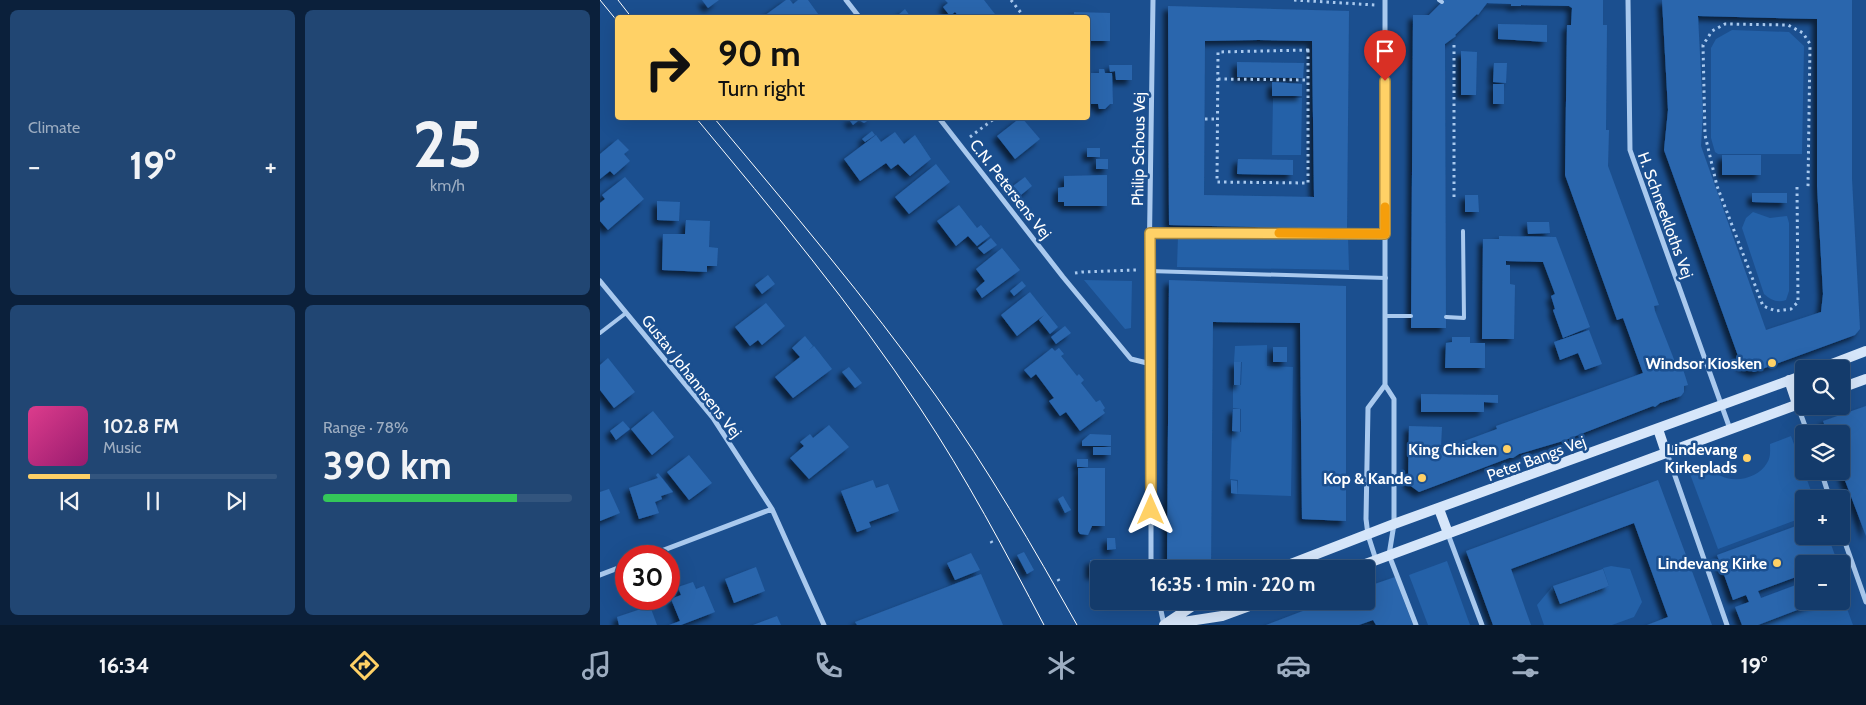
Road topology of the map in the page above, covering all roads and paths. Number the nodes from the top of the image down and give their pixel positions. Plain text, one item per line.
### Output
1 (846, 0) edge
2 (1011, 0) edge
3 (1153, 0) edge
4 (1294, 0) edge
5 (1628, 0) edge
6 (1385, 3) edge
7 (858, 15) edge
8 (1023, 15) edge
9 (1454, 46) dead end
10 (1218, 79) junction
11 (1308, 80) junction
12 (1204, 119) dead end
13 (1217, 119) junction
14 (941, 120) edge
15 (992, 120) edge
16 (960, 145) junction
17 (1797, 187) dead end
18 (1808, 187) dead end
19 (1454, 198) dead end
20 (1463, 231) dead end
21 (1150, 233) junction
22 (1385, 234) junction
23 (1149, 271) junction
24 (1062, 277) junction
25 (1386, 278) junction
26 (600, 281) edge
27 (626, 313) junction
28 (1386, 316) junction
29 (1411, 316) dead end
30 (1446, 317) dead end
31 (600, 333) edge
32 (1866, 351) edge
33 (1842, 360) edge
34 (1151, 364) junction
35 (1795, 378) edge
36 (1866, 379) edge
37 (1789, 380) junction
38 (1385, 385) junction
39 (1850, 385) edge
40 (1795, 392) edge
41 (1795, 405) edge
42 (1721, 406) junction
43 (1658, 429) junction
44 (1730, 429) junction
45 (1666, 453) junction
46 (772, 509) junction
47 (1439, 509) junction
48 (1394, 524) junction
49 (1448, 533) junction
50 (1368, 535) junction
51 (677, 545) edge
52 (1846, 545) edge
53 (1389, 555) junction
54 (1151, 560) edge
55 (1302, 560) edge
56 (1376, 560) joint
57 (615, 569) edge
58 (600, 575) edge
59 (1866, 602) edge
60 (1161, 610) edge
61 (1186, 610) edge
62 (1238, 610) edge
63 (824, 625) edge
64 (1164, 625) edge
65 (1416, 625) edge
66 (1482, 625) edge
67 (1727, 625) edge

1 - 7 street
2 - 8 path
3 - 21 street, Philip Schous Vej
4 - 6 path
5 - 42 street, H. Schneekloths Vej
6 - 22 street
9 - 19 path
10 - 11 path
10 - 11 path
10 - 13 path
11 - 13 path
12 - 13 path
14 - 16 street, C.N. Petersens Vej
15 - 16 path
16 - 24 street, C.N. Petersens Vej
17 - 18 path
20 - 30 lane
21 - 22 lane
21 - 23 street, Philip Schous Vej
22 - 25 street
23 - 24 path
23 - 25 lane
23 - 34 street, Philip Schous Vej
24 - 34 street, C.N. Petersens Vej
25 - 28 street
26 - 27 street, Gustav Johannsens Vej
27 - 31 lane
27 - 46 street, Gustav Johannsens Vej
28 - 29 lane
28 - 38 street
32 - 33 street
34 - 54 street, Philip Schous Vej
35 - 37 street, Peter Bangs Vej
36 - 39 street
37 - 40 street
37 - 42 street, Peter Bangs Vej
38 - 48 street
38 - 50 street
41 - 44 street
42 - 43 street, Peter Bangs Vej
42 - 44 street, H. Schneekloths Vej
43 - 45 street
43 - 47 street, Peter Bangs Vej
44 - 45 street
45 - 49 street
45 - 67 street
46 - 51 street
46 - 63 street, Gustav Johannsens Vej
47 - 48 street, Peter Bangs Vej
47 - 49 street
48 - 50 street, Peter Bangs Vej
48 - 53 street
49 - 53 street
49 - 66 street
50 - 55 street, Peter Bangs Vej
50 - 56 street
52 - 59 street
53 - 56 street
53 - 65 street
57 - 58 street
60 - 64 street
61 - 64 street
62 - 64 street

